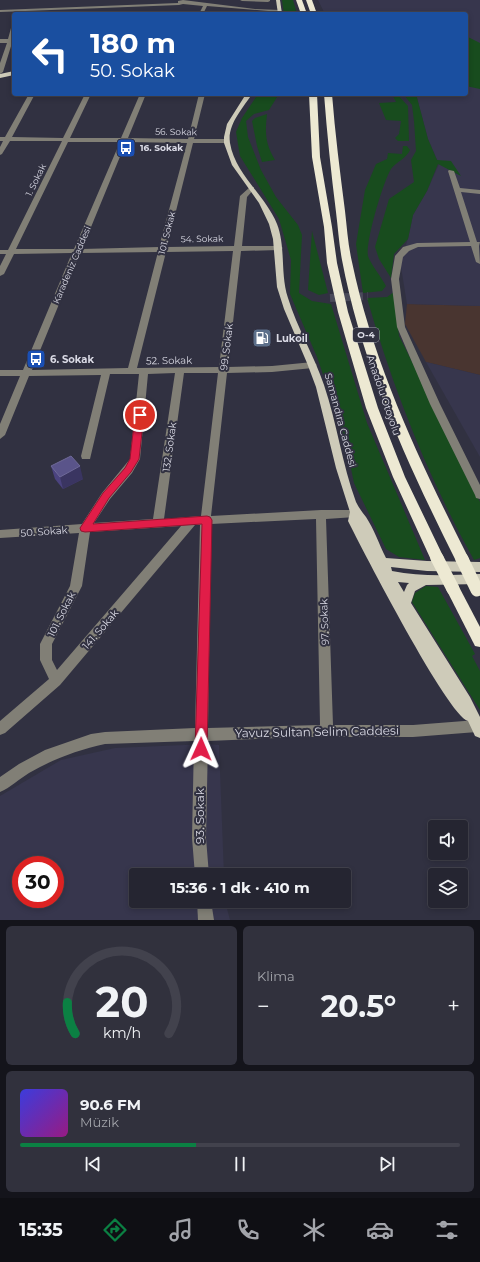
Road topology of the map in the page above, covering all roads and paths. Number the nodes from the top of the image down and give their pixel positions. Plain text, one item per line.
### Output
1 (81, 0) edge
2 (108, 0) edge
3 (135, 0) edge
4 (154, 0) edge
5 (242, 0) edge
6 (278, 0) edge
7 (299, 0) edge
8 (308, 0) edge
9 (268, 1) edge
10 (182, 4) edge
11 (206, 4) junction
12 (132, 6) junction
13 (104, 7) junction
14 (77, 8) junction
15 (2, 9) edge
16 (46, 9) edge
17 (19, 10) edge
18 (255, 10) junction
19 (75, 12) edge
20 (103, 12) edge
21 (132, 12) edge
22 (202, 12) edge
23 (252, 12) edge
24 (272, 12) edge
25 (279, 12) edge
26 (280, 12) edge
27 (303, 12) edge
28 (313, 12) edge
29 (0, 17) edge
30 (0, 41) edge
31 (12, 41) edge
32 (0, 72) edge
33 (12, 73) edge
34 (0, 76) edge
35 (31, 96) edge
36 (87, 96) edge
37 (143, 96) edge
38 (202, 96) edge
39 (248, 96) edge
40 (313, 96) edge
41 (328, 96) edge
42 (65, 139) junction
43 (0, 140) edge
44 (7, 140) junction
45 (124, 140) junction
46 (191, 141) junction
47 (227, 142) junction
48 (0, 153) edge
49 (451, 171) dead end
50 (252, 188) junction
51 (457, 190) junction
52 (480, 192) edge
53 (477, 244) edge
54 (238, 248) junction
55 (279, 248) junction
56 (163, 249) junction
57 (78, 250) junction
58 (11, 251) junction
59 (0, 252) edge
60 (480, 262) edge
61 (0, 274) edge
62 (313, 365) junction
63 (223, 370) junction
64 (132, 371) junction
65 (144, 371) junction
66 (180, 371) junction
67 (106, 372) junction
68 (0, 373) edge
69 (26, 373) junction
70 (0, 435) edge
71 (460, 453) junction
72 (86, 456) dead end
73 (480, 484) edge
74 (480, 494) edge
75 (355, 513) junction
76 (321, 514) junction
77 (207, 520) junction
78 (192, 521) junction
79 (158, 523) junction
80 (85, 528) junction
81 (0, 534) edge
82 (373, 543) junction
83 (404, 564) junction
84 (480, 567) edge
85 (381, 569) junction
86 (433, 579) junction
87 (479, 588) edge
88 (405, 603) junction
89 (480, 641) edge
90 (56, 681) junction
91 (0, 729) edge
92 (478, 729) edge
93 (327, 731) junction
94 (201, 734) junction
95 (0, 784) edge
96 (201, 868) edge
97 (205, 908) edge
98 (206, 920) edge

1 - 14 street
2 - 13 street
3 - 12 street
4 - 10 street
5 - 9 street
6 - 26 main road
7 - 27 highway
8 - 28 highway
9 - 25 street
10 - 11 street
10 - 12 street
11 - 18 street
11 - 22 street
12 - 13 street
12 - 21 street
13 - 14 street
13 - 20 street
14 - 16 street
14 - 19 street
15 - 17 street
15 - 29 street
16 - 17 street
18 - 23 street
18 - 24 street
30 - 31 street
31 - 32 street
33 - 34 main road
35 - 44 street
36 - 42 street, 1. Sokak
37 - 45 street, Karadeniz Caddesi
38 - 46 street, 101. Sokak
39 - 47 main road
40 - 89 highway, Anadolu Otoyolu / O-4, bridge
41 - 87 highway, Anadolu Otoyolu / O-4, bridge
42 - 44 street
42 - 45 street
42 - 58 street, 1. Sokak
43 - 44 street
44 - 48 street
45 - 46 street, 56. Sokak
45 - 57 street, Karadeniz Caddesi
46 - 47 street, 56. Sokak
46 - 56 street, 101. Sokak
47 - 50 main road, Samandıra Caddesi
49 - 51 street
50 - 54 street, 99. Sokak
50 - 55 main road, Samandıra Caddesi
51 - 52 street
51 - 53 street
53 - 60 street
53 - 71 street
54 - 55 street, 54. Sokak
54 - 56 street, 54. Sokak
54 - 63 street, 99. Sokak
55 - 62 main road, Samandıra Caddesi
56 - 57 street, 54. Sokak
56 - 64 street, 101. Sokak
57 - 58 street, 54. Sokak
57 - 69 street, Karadeniz Caddesi
58 - 59 street, 54. Sokak
58 - 61 street, 1. Sokak
62 - 63 street, 52. Sokak
62 - 75 main road, Samandıra Caddesi
63 - 66 street, 52. Sokak
63 - 77 street, 99. Sokak
64 - 65 street, 52. Sokak
64 - 67 street, 52. Sokak
65 - 66 street, 52. Sokak
65 - 80 street, 101. Sokak
66 - 79 street, 132. Sokak
67 - 69 street, 52. Sokak
67 - 72 street
68 - 69 street
69 - 70 street, Karadeniz Caddesi
71 - 73 street
71 - 74 street
75 - 76 street, 50. Sokak
75 - 82 main road, Samandıra Caddesi
75 - 85 main road
76 - 77 street, 50. Sokak
76 - 93 street, 97. Sokak
77 - 78 street, 50. Sokak
77 - 94 street
78 - 79 street, 50. Sokak
78 - 90 street, 141. Sokak
79 - 80 street, 50. Sokak
80 - 81 street, 50. Sokak
80 - 90 street, 101. Sokak
82 - 83 main road
82 - 85 main road, Samandıra Caddesi
83 - 84 main road
83 - 85 main road
85 - 86 main road
85 - 88 main road, Samandıra Caddesi
85 - 92 main road
86 - 87 main road
86 - 88 main road
88 - 92 main road, Samandıra Caddesi
90 - 91 street, 141. Sokak
92 - 93 street, Yavuz Sultan Selim Caddesi
93 - 94 street, Yavuz Sultan Selim Caddesi
94 - 95 street, Yavuz Sultan Selim Caddesi
94 - 96 street, 93. Sokak
97 - 98 street

